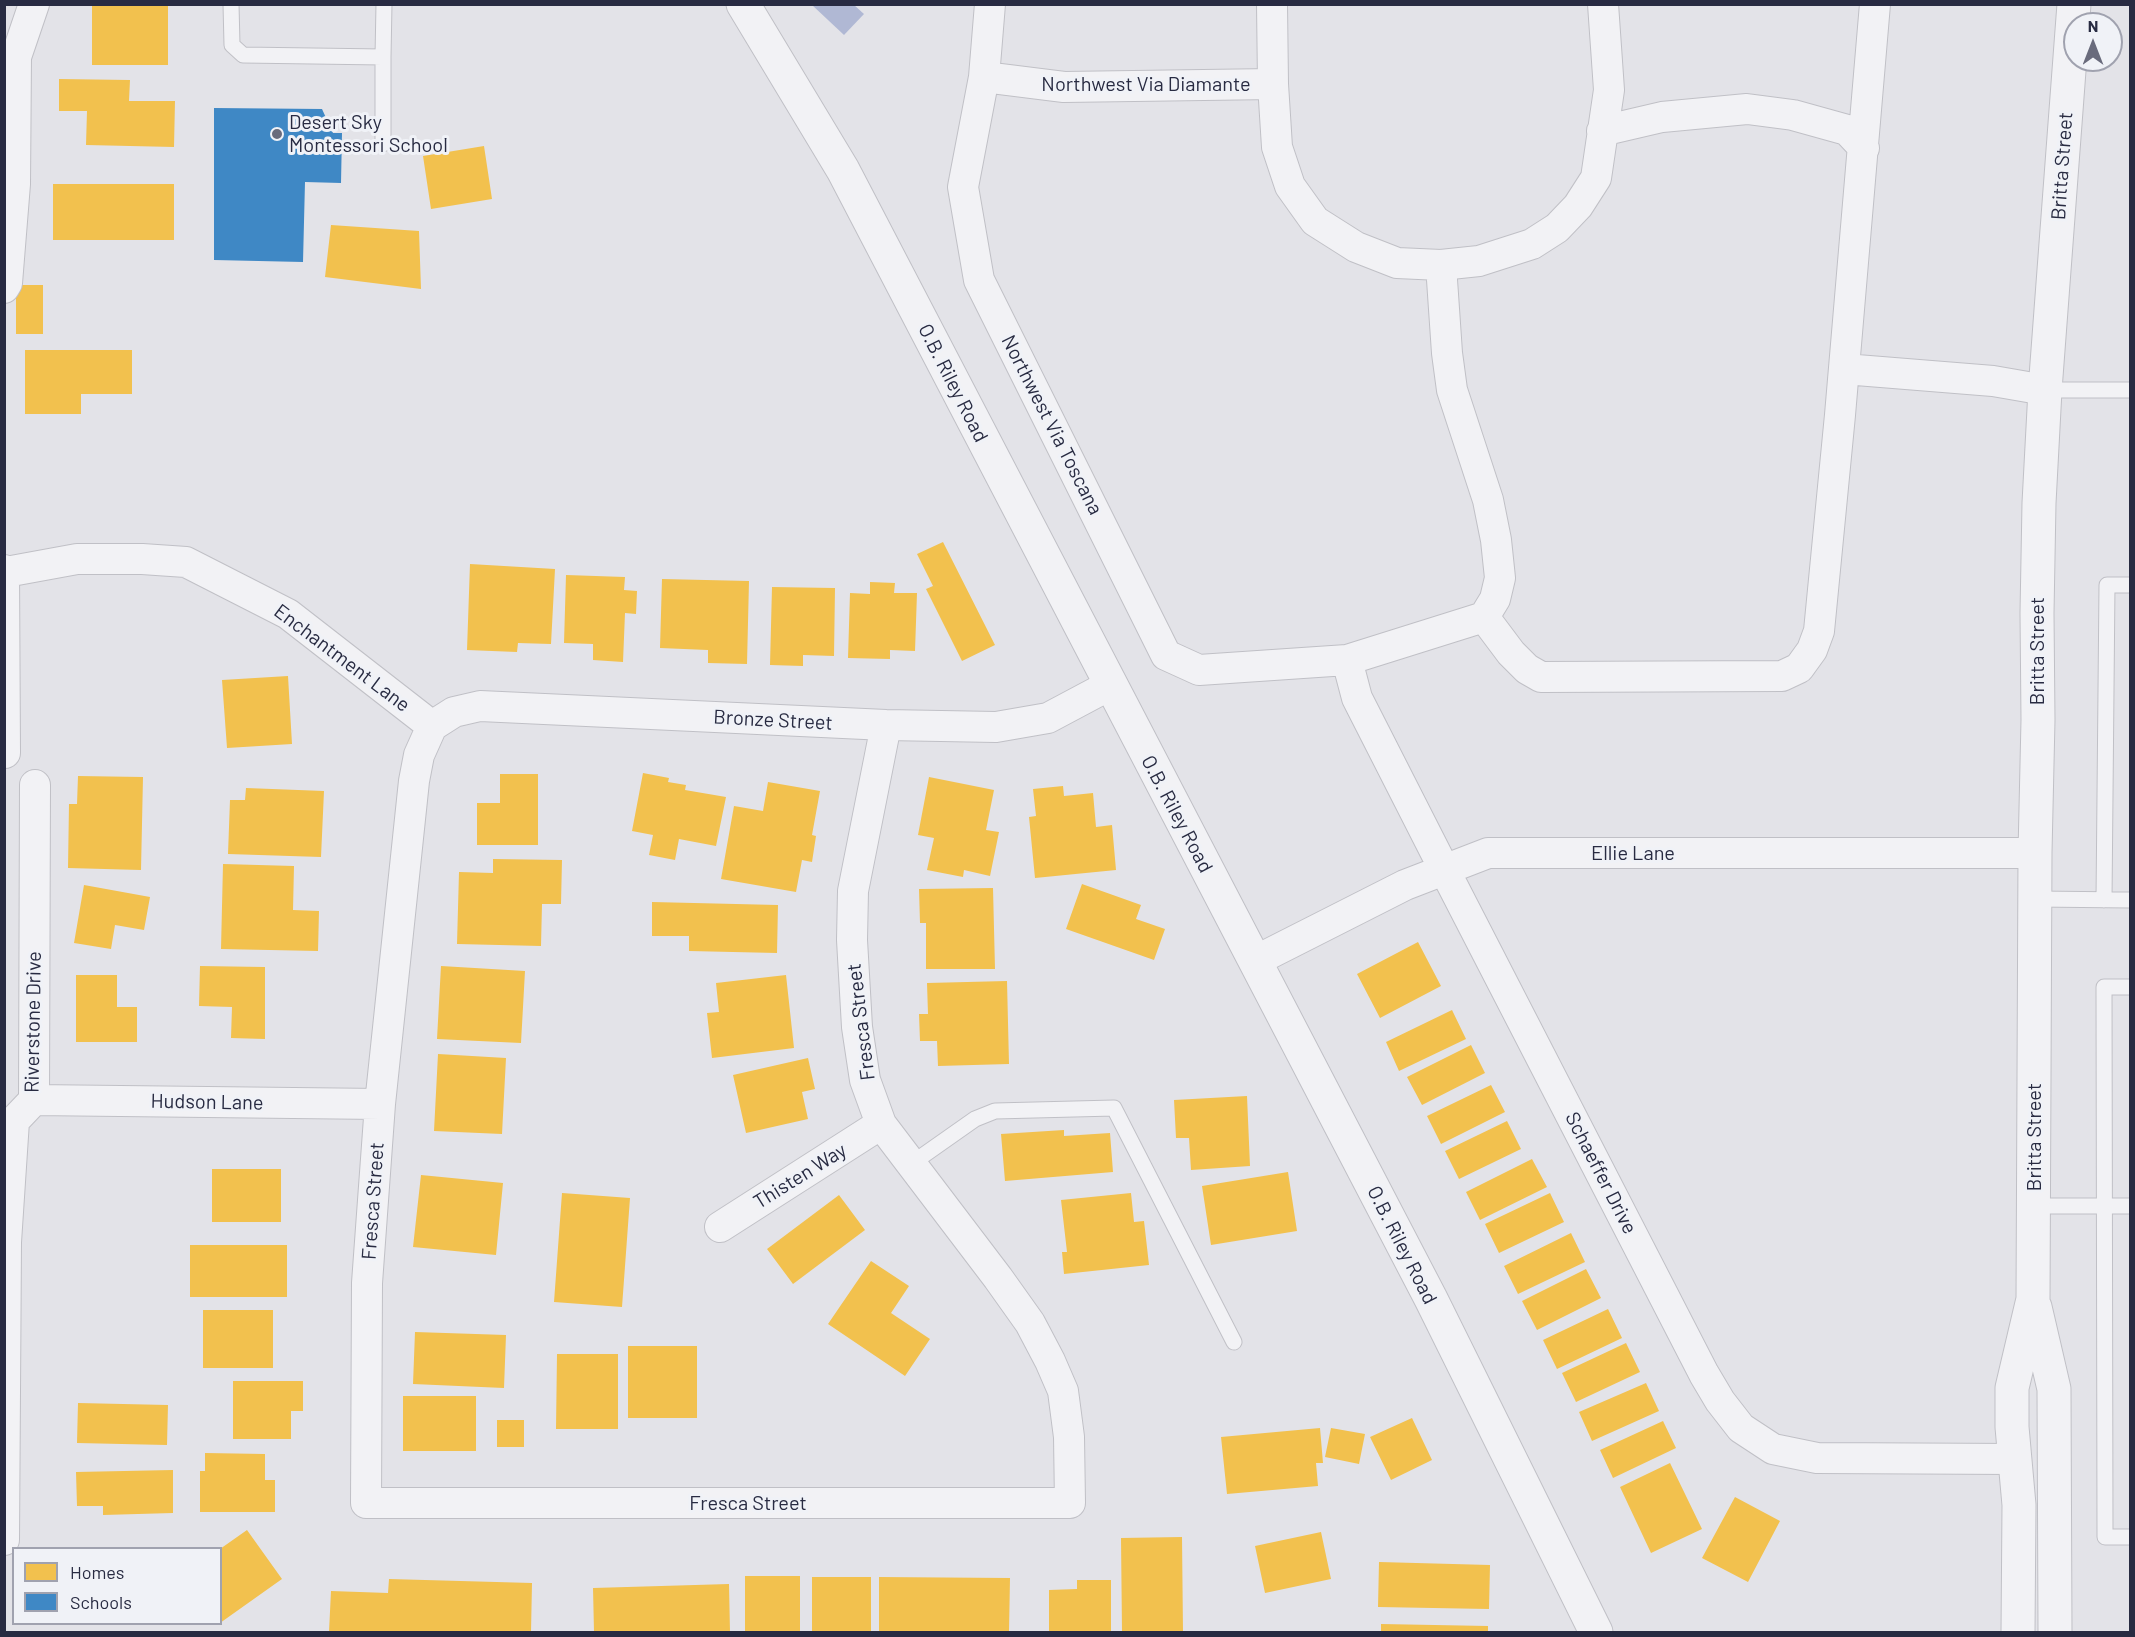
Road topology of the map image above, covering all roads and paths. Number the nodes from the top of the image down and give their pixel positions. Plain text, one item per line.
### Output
1 (34, 4) edge
2 (231, 4) edge
3 (384, 4) edge
4 (743, 4) edge
5 (990, 4) edge
6 (1272, 4) edge
7 (1603, 4) edge
8 (1875, 4) edge
9 (2074, 4) edge
10 (383, 57) junction
11 (984, 77) junction
12 (1273, 84) junction
13 (1602, 131) junction
14 (383, 144) dead end
15 (1864, 148) junction
16 (1441, 265) junction
17 (4, 288) edge
18 (1844, 369) junction
19 (2045, 390) junction
20 (2130, 390) edge
21 (5, 571) edge
22 (2130, 585) edge
23 (1484, 617) junction
24 (1347, 660) junction
25 (1110, 685) junction
26 (886, 725) junction
27 (432, 726) junction
28 (5, 753) edge
29 (34, 785) dead end
30 (2035, 853) junction
31 (1444, 870) junction
32 (2035, 899) junction
33 (2104, 900) junction
34 (2130, 900) edge
35 (1255, 962) junction
36 (2130, 987) edge
37 (34, 1100) junction
38 (380, 1104) junction
39 (881, 1124) junction
40 (911, 1164) junction
41 (2034, 1206) junction
42 (2104, 1206) junction
43 (2130, 1206) edge
44 (720, 1227) dead end
45 (5, 1242) edge
46 (2033, 1299) junction
47 (1234, 1342) dead end
48 (2015, 1459) junction
49 (2130, 1537) edge
50 (4, 1540) edge
51 (1596, 1632) edge
52 (2018, 1632) edge
53 (2055, 1632) edge

1 - 17 street
2 - 10 lane
3 - 10 lane
4 - 25 street, O.B. Riley Road
5 - 11 street, Northwest Via Toscana
6 - 12 street
7 - 13 street
8 - 15 street
9 - 19 street, Britta Street
10 - 14 lane
11 - 12 street, Northwest Via Diamante
11 - 24 street, Northwest Via Toscana
12 - 16 street
13 - 15 street
13 - 16 street
15 - 18 street
16 - 23 street
18 - 19 street
18 - 23 street
19 - 20 lane
19 - 30 street, Britta Street
21 - 27 street, Enchantment Lane
21 - 28 street
22 - 33 lane
23 - 24 street, Northwest Via Toscana
24 - 31 street, Schaeffer Drive
25 - 26 street, Bronze Street
25 - 35 street, O.B. Riley Road
26 - 27 street, Bronze Street
26 - 39 street, Fresca Street
27 - 38 street, Fresca Street
29 - 37 street, Riverstone Drive
30 - 31 street, Ellie Lane
30 - 32 street, Britta Street
31 - 35 street, Ellie Lane
31 - 48 street, Schaeffer Drive
32 - 33 lane
32 - 41 street, Britta Street
33 - 34 lane
35 - 51 street, O.B. Riley Road
36 - 42 lane
37 - 38 street, Hudson Lane
37 - 45 street, Riverstone Drive
38 - 40 street, Fresca Street
39 - 40 street, Fresca Street
39 - 44 street, Thisten Way
40 - 47 lane
41 - 42 lane
41 - 46 street, Britta Street
42 - 43 lane
42 - 49 lane
45 - 50 street, Riverstone Drive
46 - 48 street, Britta Street
46 - 53 street, Britta Street
48 - 52 street, Britta Street

